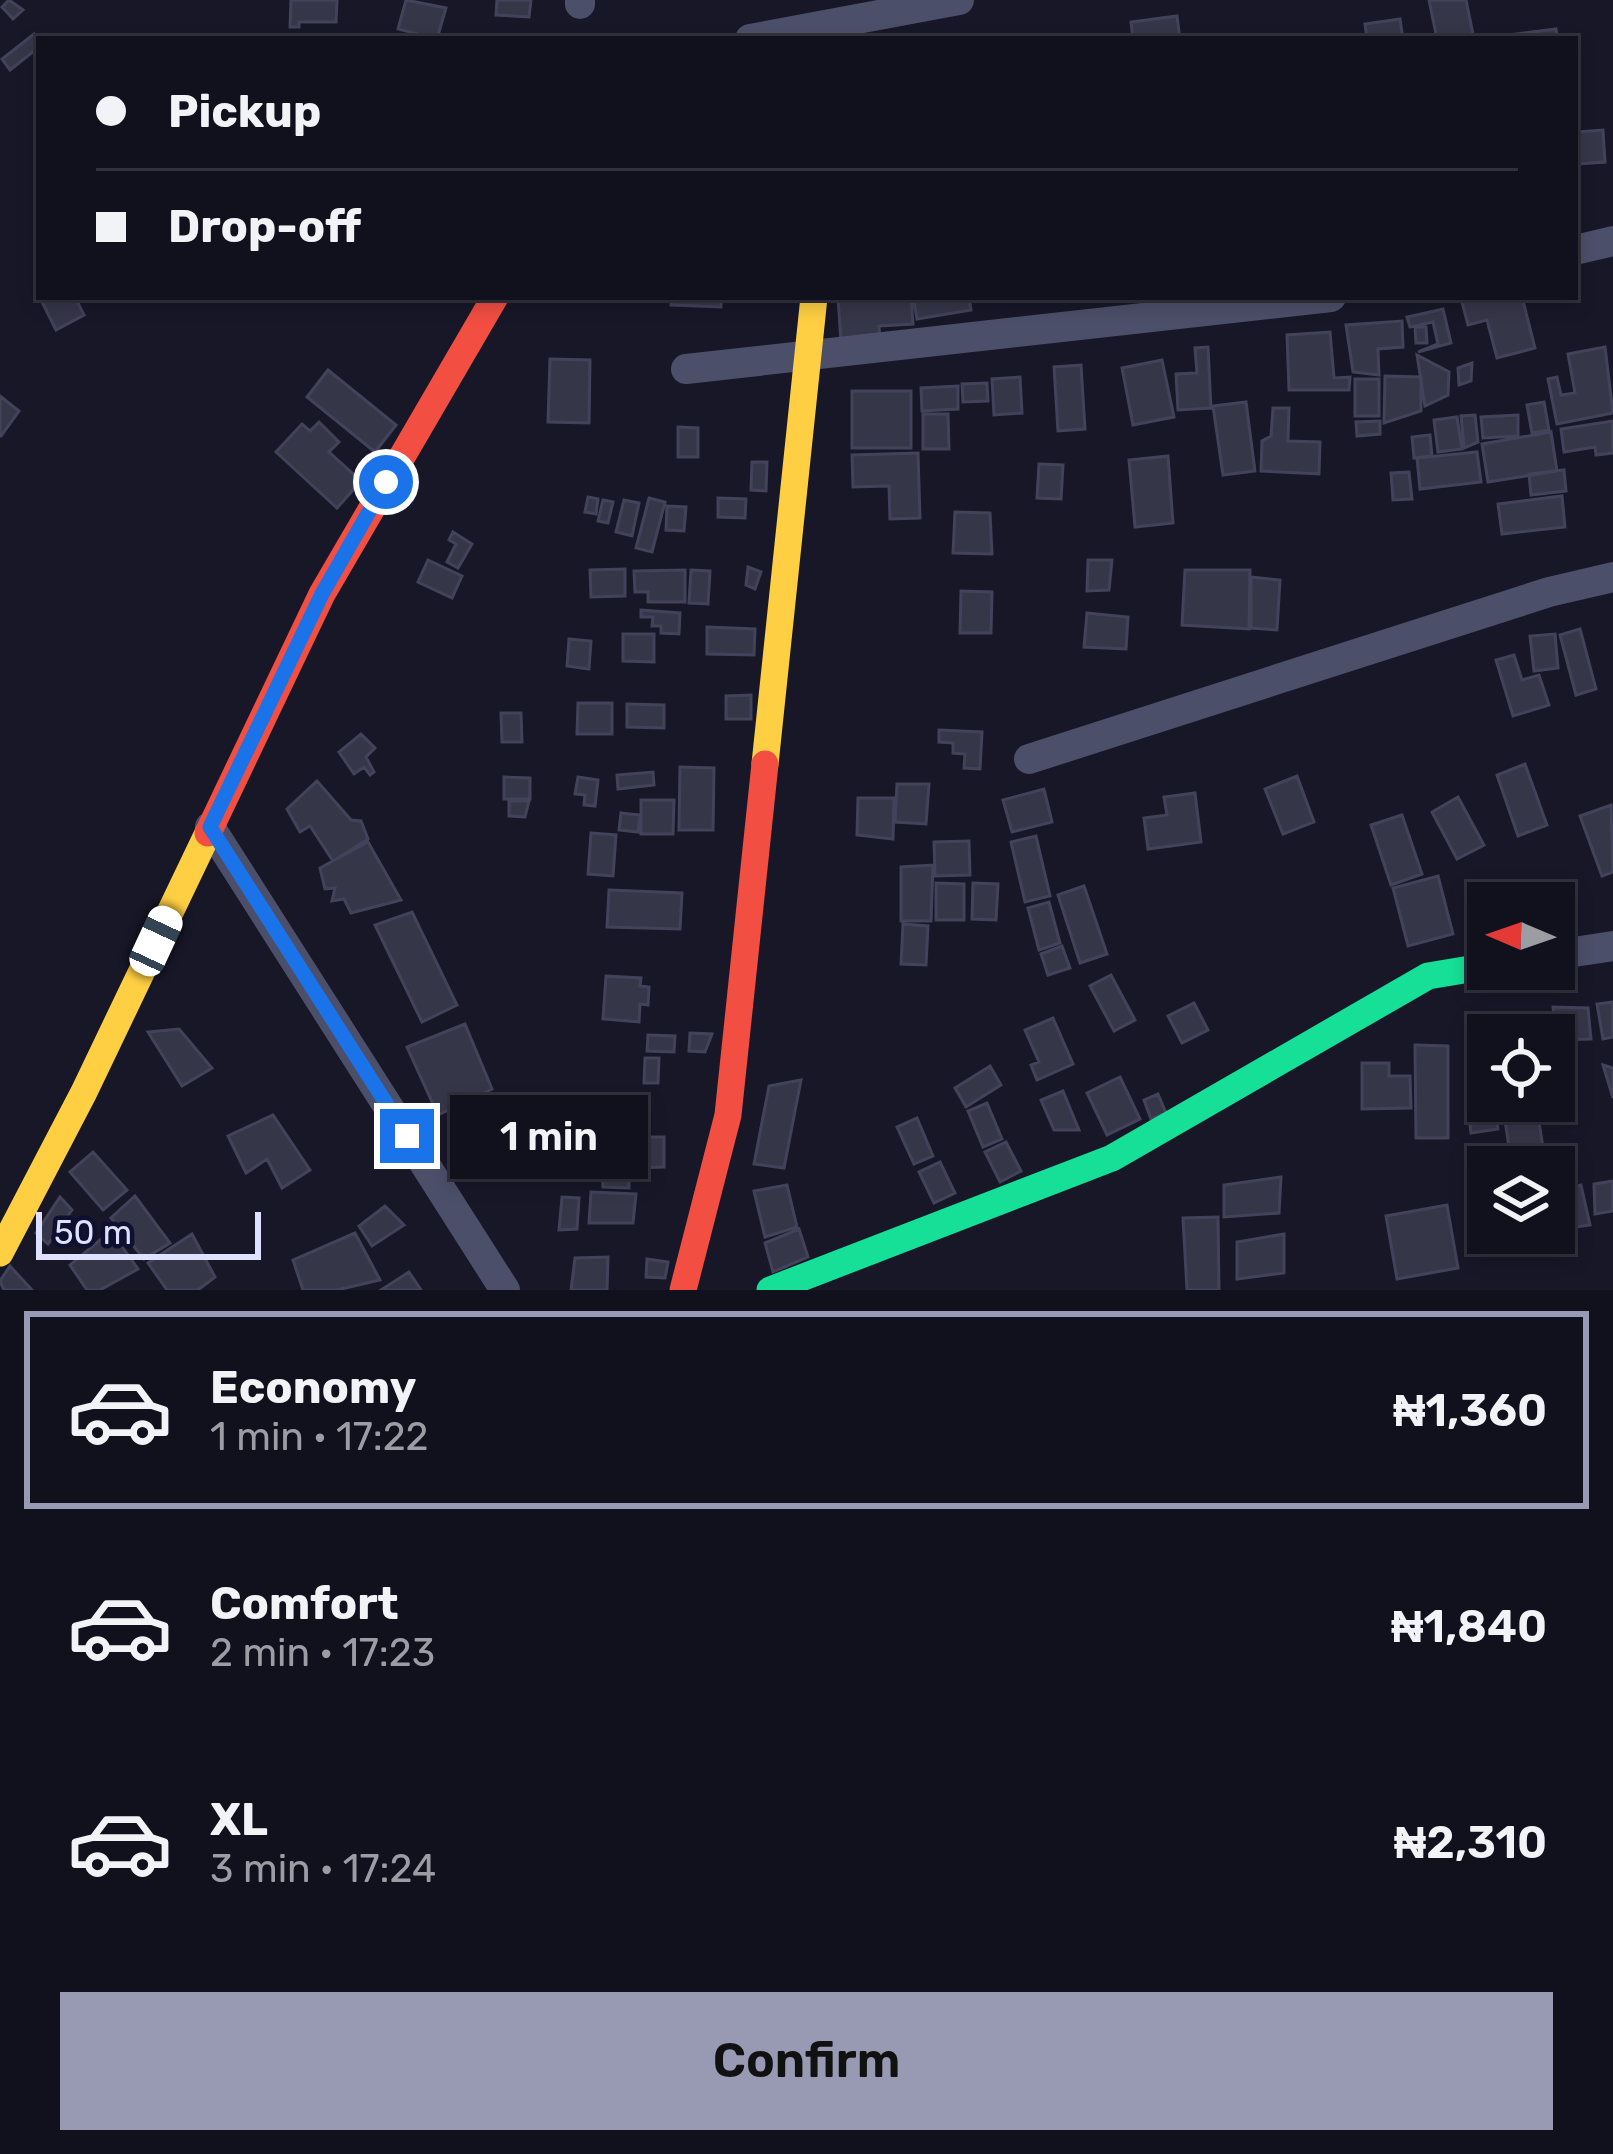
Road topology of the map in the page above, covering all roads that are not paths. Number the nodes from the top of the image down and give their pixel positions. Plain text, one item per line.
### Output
1 (959, 0) edge
2 (835, 31) edge
3 (782, 36) edge
4 (1613, 241) edge
5 (1578, 249) edge
6 (493, 300) edge
7 (814, 300) edge
8 (1304, 300) edge
9 (810, 355) junction
10 (686, 369) dead end
11 (1613, 577) edge
12 (1029, 759) dead end
13 (210, 827) junction
14 (1613, 946) edge
15 (1575, 952) edge
16 (1467, 970) edge
17 (0, 1253) edge
18 (505, 1290) edge
19 (683, 1290) edge
20 (770, 1290) edge

1 - 2 street
2 - 3 street
4 - 5 street
6 - 13 street
7 - 9 street
8 - 9 street
9 - 10 street
9 - 19 street
11 - 12 street
13 - 17 street
13 - 18 street
14 - 15 street
16 - 20 street

